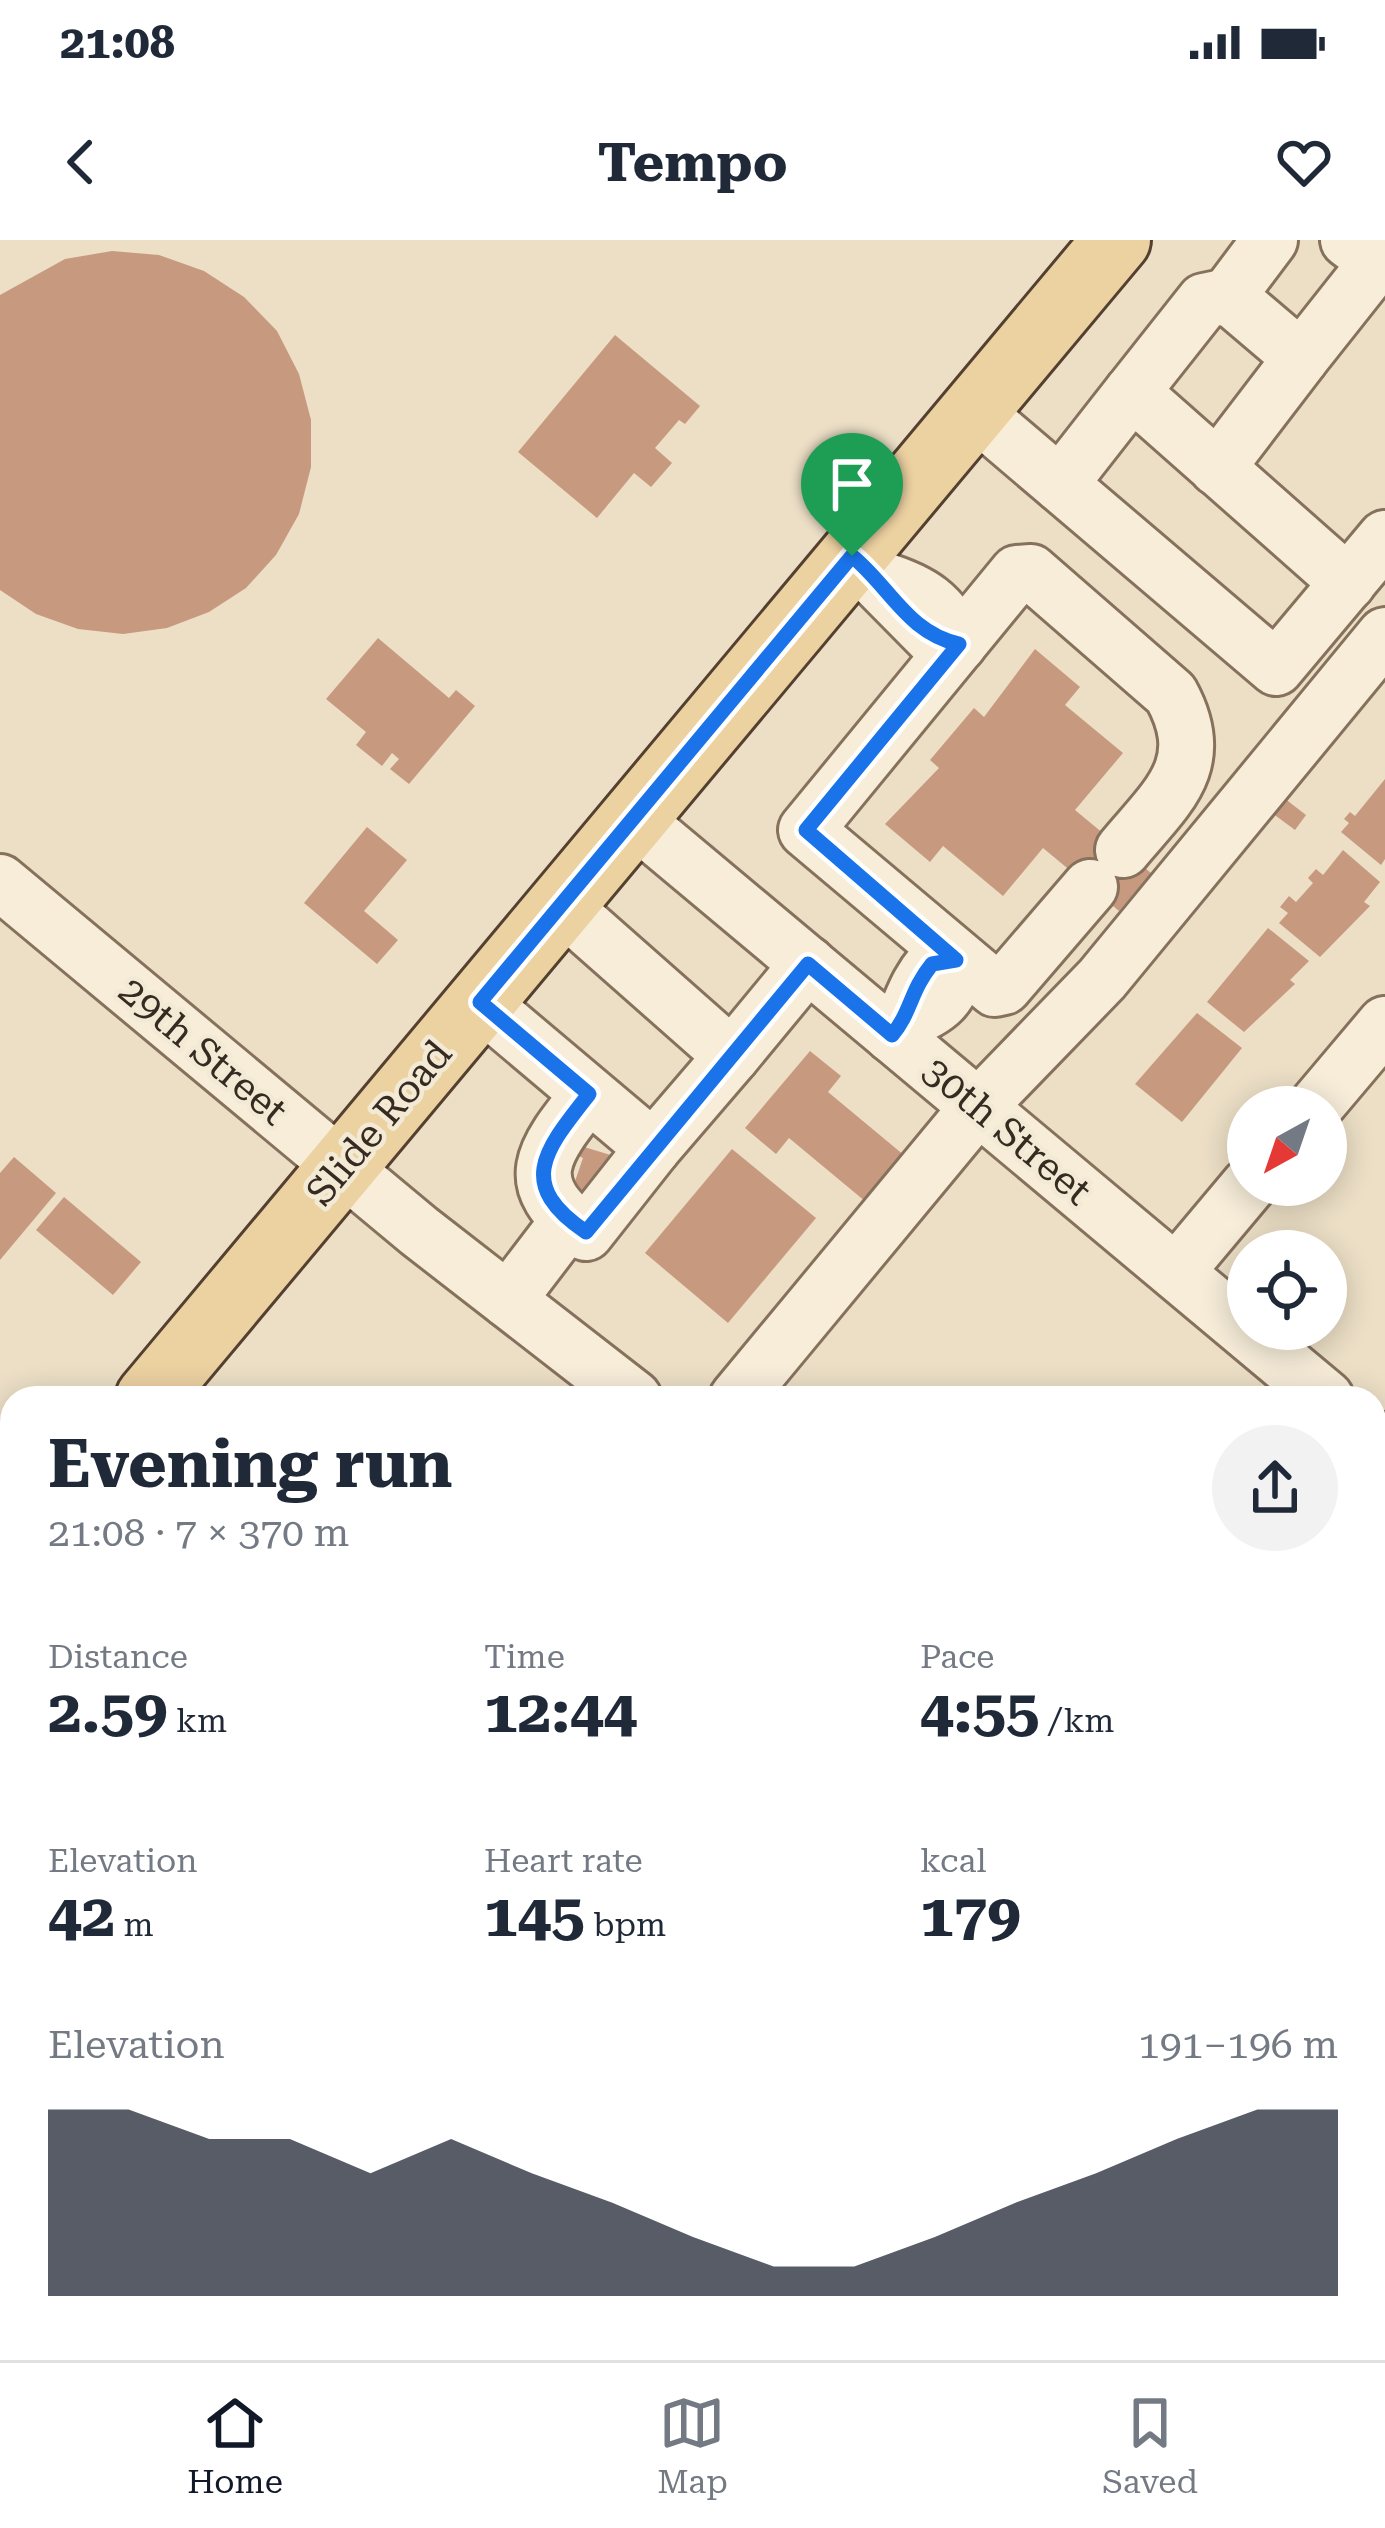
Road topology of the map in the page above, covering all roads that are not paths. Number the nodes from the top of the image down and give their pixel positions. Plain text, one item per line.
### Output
1 (1117, 240) edge
2 (1270, 240) edge
3 (1348, 240) edge
4 (1228, 296) junction
5 (1301, 358) junction
6 (1132, 392) junction
7 (974, 411) junction
8 (1217, 468) junction
9 (1060, 484) junction
10 (1385, 538) edge
11 (867, 568) junction
12 (1348, 583) junction
13 (1385, 634) edge
14 (959, 644) junction
15 (633, 818) junction
16 (0, 882) edge
17 (561, 904) junction
18 (956, 960) junction
19 (808, 964) junction
20 (480, 1002) junction
21 (1385, 1024) edge
22 (898, 1028) junction
23 (732, 1056) junction
24 (1333, 1086) edge
25 (589, 1094) junction
26 (978, 1107) junction
27 (653, 1148) junction
28 (343, 1167) junction
29 (1231, 1206) edge
30 (569, 1220) junction
31 (1176, 1272) junction
32 (508, 1300) junction
33 (159, 1386) edge
34 (619, 1386) edge
35 (747, 1386) edge
36 (1312, 1386) edge

1 - 7 main road, Slide Road
2 - 4 street
3 - 5 street
4 - 5 street
4 - 6 street
5 - 8 street
6 - 8 street
6 - 9 street
7 - 9 street
7 - 11 main road, Slide Road
8 - 12 street
9 - 12 street
10 - 12 street
11 - 14 street
11 - 15 main road, Slide Road
13 - 26 street
14 - 18 street
14 - 18 street
15 - 17 main road, Slide Road
15 - 19 street, 30th Street
16 - 28 street, 29th Street
17 - 20 main road, Slide Road
17 - 23 street
18 - 22 street
19 - 22 street, 30th Street
19 - 23 street
20 - 25 street
20 - 28 main road, Slide Road
21 - 24 street
22 - 26 street, 30th Street
23 - 27 street
25 - 27 street
25 - 30 street
26 - 31 street, 30th Street
26 - 35 street
27 - 30 street
28 - 32 street, 29th Street
28 - 33 main road, Slide Road
29 - 31 street
30 - 32 street
31 - 36 street, 30th Street
32 - 34 street, 29th Street

